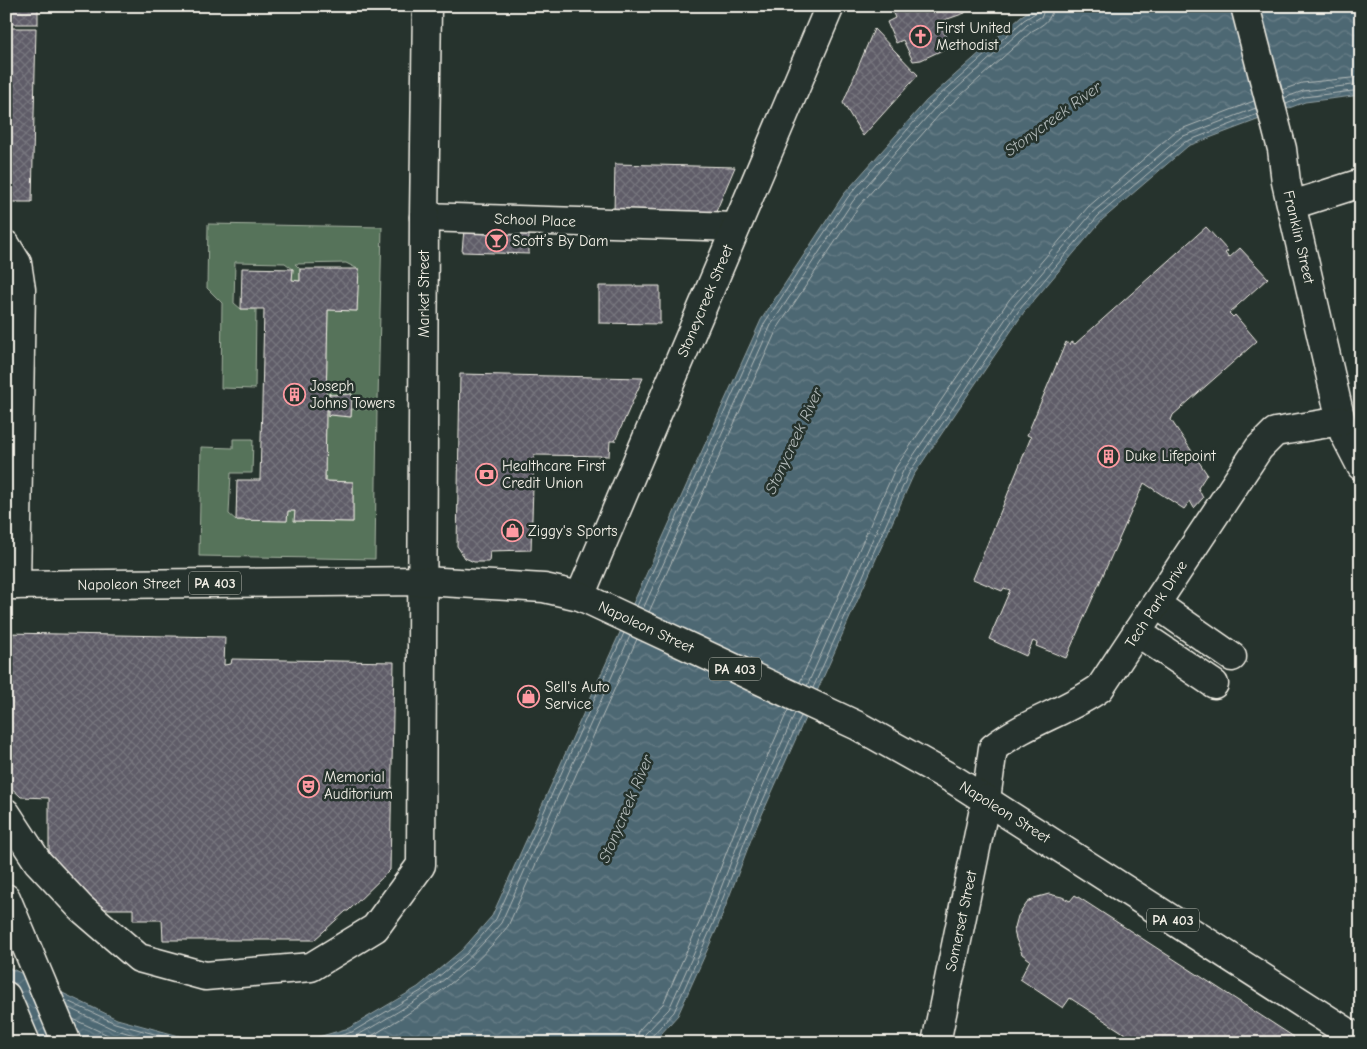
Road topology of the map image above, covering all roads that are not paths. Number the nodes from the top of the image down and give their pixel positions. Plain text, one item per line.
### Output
1 (427, 6) edge
2 (830, 6) edge
3 (1245, 6) edge
4 (1361, 182) edge
5 (1292, 205) junction
6 (424, 217) junction
7 (736, 227) junction
8 (6, 246) edge
9 (1342, 421) junction
10 (1361, 466) edge
11 (424, 581) junction
12 (11, 585) edge
13 (580, 596) junction
14 (1156, 604) junction
15 (1138, 632) junction
16 (1232, 657) dead end
17 (1214, 684) dead end
18 (986, 799) junction
19 (6, 814) edge
20 (6, 898) edge
21 (6, 996) edge
22 (1356, 1040) edge
23 (938, 1042) edge
24 (26, 1043) edge
25 (67, 1043) edge

1 - 6 main road, Market Street
2 - 7 main road, Stoneycreek Street
3 - 5 main road, Franklin Street
4 - 5 main road
5 - 9 main road, Franklin Street
6 - 7 main road, School Place
6 - 11 main road, Market Street
7 - 13 main road, Stoneycreek Street
8 - 12 main road
9 - 10 main road, Franklin Street
9 - 14 main road, Tech Park Drive
11 - 12 main road, Napoleon Street / PA 403
11 - 13 main road, Napoleon Street / PA 403
11 - 19 main road, Market Street
13 - 18 main road, Napoleon Street / PA 403
14 - 15 main road, Tech Park Drive
14 - 16 main road
15 - 17 main road
15 - 18 main road, Tech Park Drive
18 - 22 main road, Napoleon Street / PA 403
18 - 23 main road, Somerset Street
20 - 25 main road
21 - 24 main road

